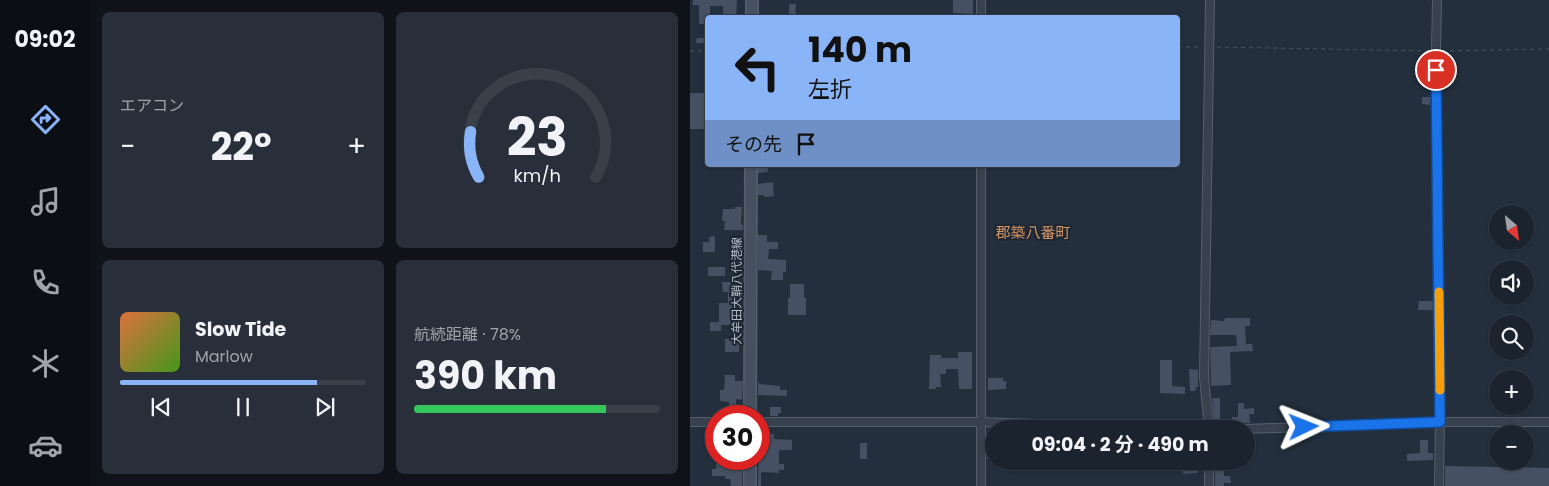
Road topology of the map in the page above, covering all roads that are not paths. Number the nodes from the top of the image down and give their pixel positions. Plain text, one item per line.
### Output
1 (752, 0) edge
2 (981, 0) edge
3 (1210, 0) edge
4 (1436, 0) edge
5 (752, 15) edge
6 (981, 15) edge
7 (751, 167) edge
8 (981, 167) edge
9 (750, 405) edge
10 (1208, 420) edge
11 (690, 422) edge
12 (705, 422) edge
13 (770, 422) edge
14 (981, 422) junction
15 (985, 422) edge
16 (1440, 422) junction
17 (1549, 422) edge
18 (1255, 429) edge
19 (750, 470) edge
20 (1209, 470) edge
21 (750, 486) edge
22 (981, 486) edge
23 (1209, 486) edge
24 (1439, 486) edge

1 - 5 main road
2 - 6 street
3 - 10 street
4 - 16 street
7 - 9 main road, 大牟田大鞘八代港線
8 - 14 street
11 - 12 street
13 - 14 street
14 - 15 street
14 - 22 street
16 - 17 street
16 - 18 street
16 - 24 street
19 - 21 main road
20 - 23 street

